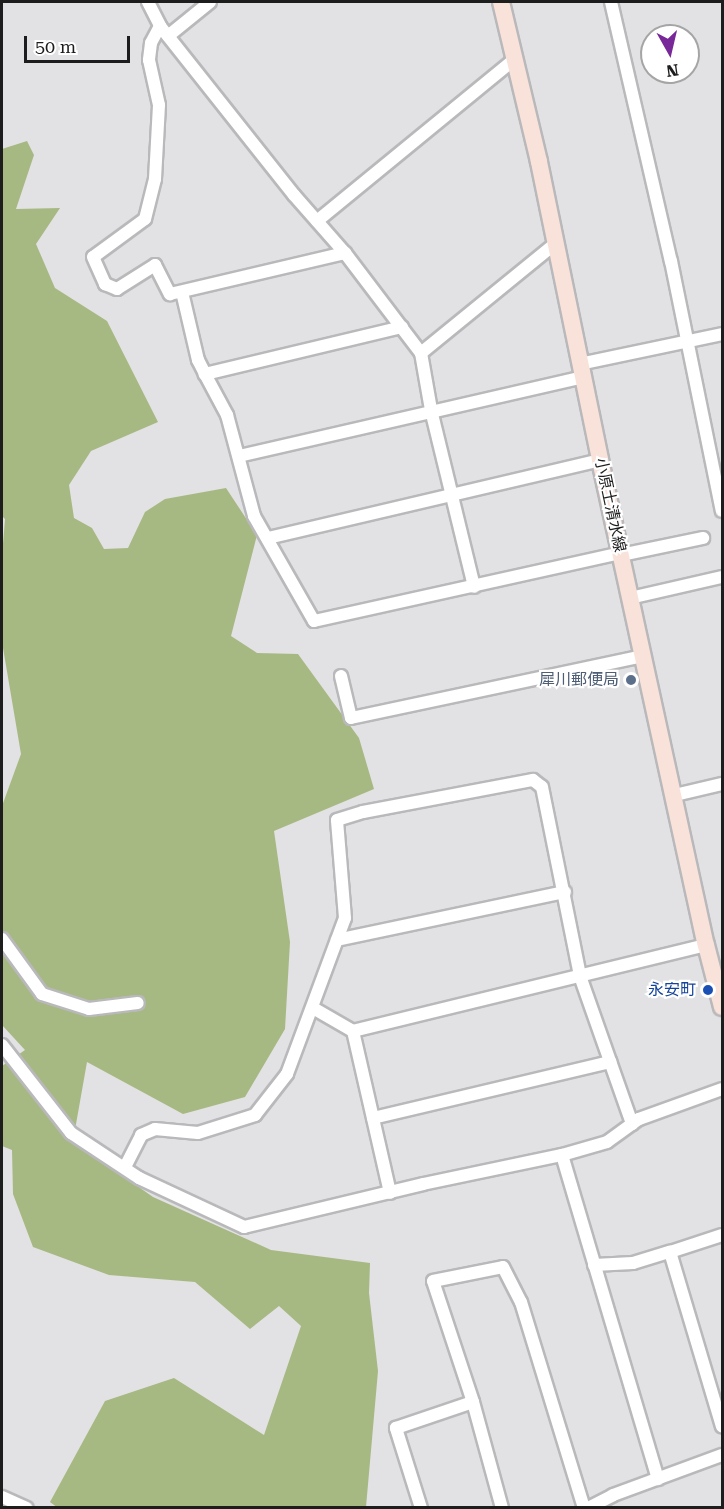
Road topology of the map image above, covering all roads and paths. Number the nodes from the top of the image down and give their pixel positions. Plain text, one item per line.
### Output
1 (148, 2) edge
2 (210, 2) edge
3 (501, 2) edge
4 (611, 2) edge
5 (160, 26) junction
6 (168, 36) junction
7 (516, 58) junction
8 (317, 221) junction
9 (556, 243) junction
10 (345, 253) junction
11 (182, 292) junction
12 (402, 327) junction
13 (723, 334) edge
14 (686, 342) junction
15 (421, 353) junction
16 (581, 370) junction
17 (205, 374) junction
18 (431, 410) junction
19 (239, 456) junction
20 (600, 460) junction
21 (452, 495) junction
22 (723, 511) edge
23 (268, 538) junction
24 (703, 538) dead end
25 (621, 554) junction
26 (723, 577) edge
27 (474, 587) junction
28 (630, 598) junction
29 (642, 656) junction
30 (341, 676) dead end
31 (723, 784) edge
32 (675, 795) junction
33 (565, 892) junction
34 (2, 939) edge
35 (338, 940) junction
36 (706, 945) junction
37 (580, 976) junction
38 (138, 1003) dead end
39 (723, 1006) edge
40 (313, 1008) junction
41 (353, 1031) junction
42 (2, 1045) edge
43 (610, 1062) junction
44 (723, 1089) edge
45 (373, 1118) junction
46 (633, 1124) junction
47 (561, 1155) junction
48 (125, 1167) junction
49 (390, 1192) junction
50 (723, 1235) edge
51 (670, 1252) junction
52 (594, 1265) junction
53 (473, 1402) junction
54 (723, 1426) edge
55 (723, 1455) edge
56 (658, 1479) junction
57 (2, 1497) edge
58 (27, 1508) edge
59 (421, 1508) edge
60 (502, 1508) edge
61 (586, 1508) edge

1 - 5 street
2 - 6 street
3 - 7 main road, 小原土清水線
4 - 14 street
5 - 6 street
5 - 11 street
6 - 8 street
7 - 8 street
7 - 9 main road, 小原土清水線
8 - 10 street
9 - 15 street
9 - 16 main road, 小原土清水線
10 - 11 street
10 - 12 street
11 - 17 street
12 - 15 street
12 - 17 street
13 - 14 street
14 - 16 street
14 - 22 street
15 - 18 street
16 - 18 street
16 - 20 main road, 小原土清水線
17 - 19 street
18 - 19 street
18 - 21 street
19 - 23 street
20 - 21 street
20 - 25 main road, 小原土清水線
21 - 23 street
21 - 27 street
23 - 27 street
24 - 25 street
25 - 27 street
25 - 28 main road, 小原土清水線
26 - 28 street
28 - 29 main road, 小原土清水線
29 - 30 street
29 - 32 main road, 小原土清水線
31 - 32 street
32 - 36 main road, 小原土清水線
33 - 35 street
33 - 35 street
33 - 37 street
34 - 38 street
35 - 40 street
36 - 37 street
36 - 39 main road, 小原土清水線
37 - 41 street
37 - 43 street
40 - 41 street
40 - 48 street
41 - 45 street
42 - 48 street
43 - 45 street
43 - 46 street
44 - 46 street
45 - 49 street
46 - 47 street
47 - 49 street
47 - 52 street
48 - 49 street
50 - 51 street
51 - 52 street
51 - 54 street
52 - 56 street
53 - 59 street
53 - 60 street
53 - 61 street
55 - 56 street
56 - 61 street
57 - 58 street

